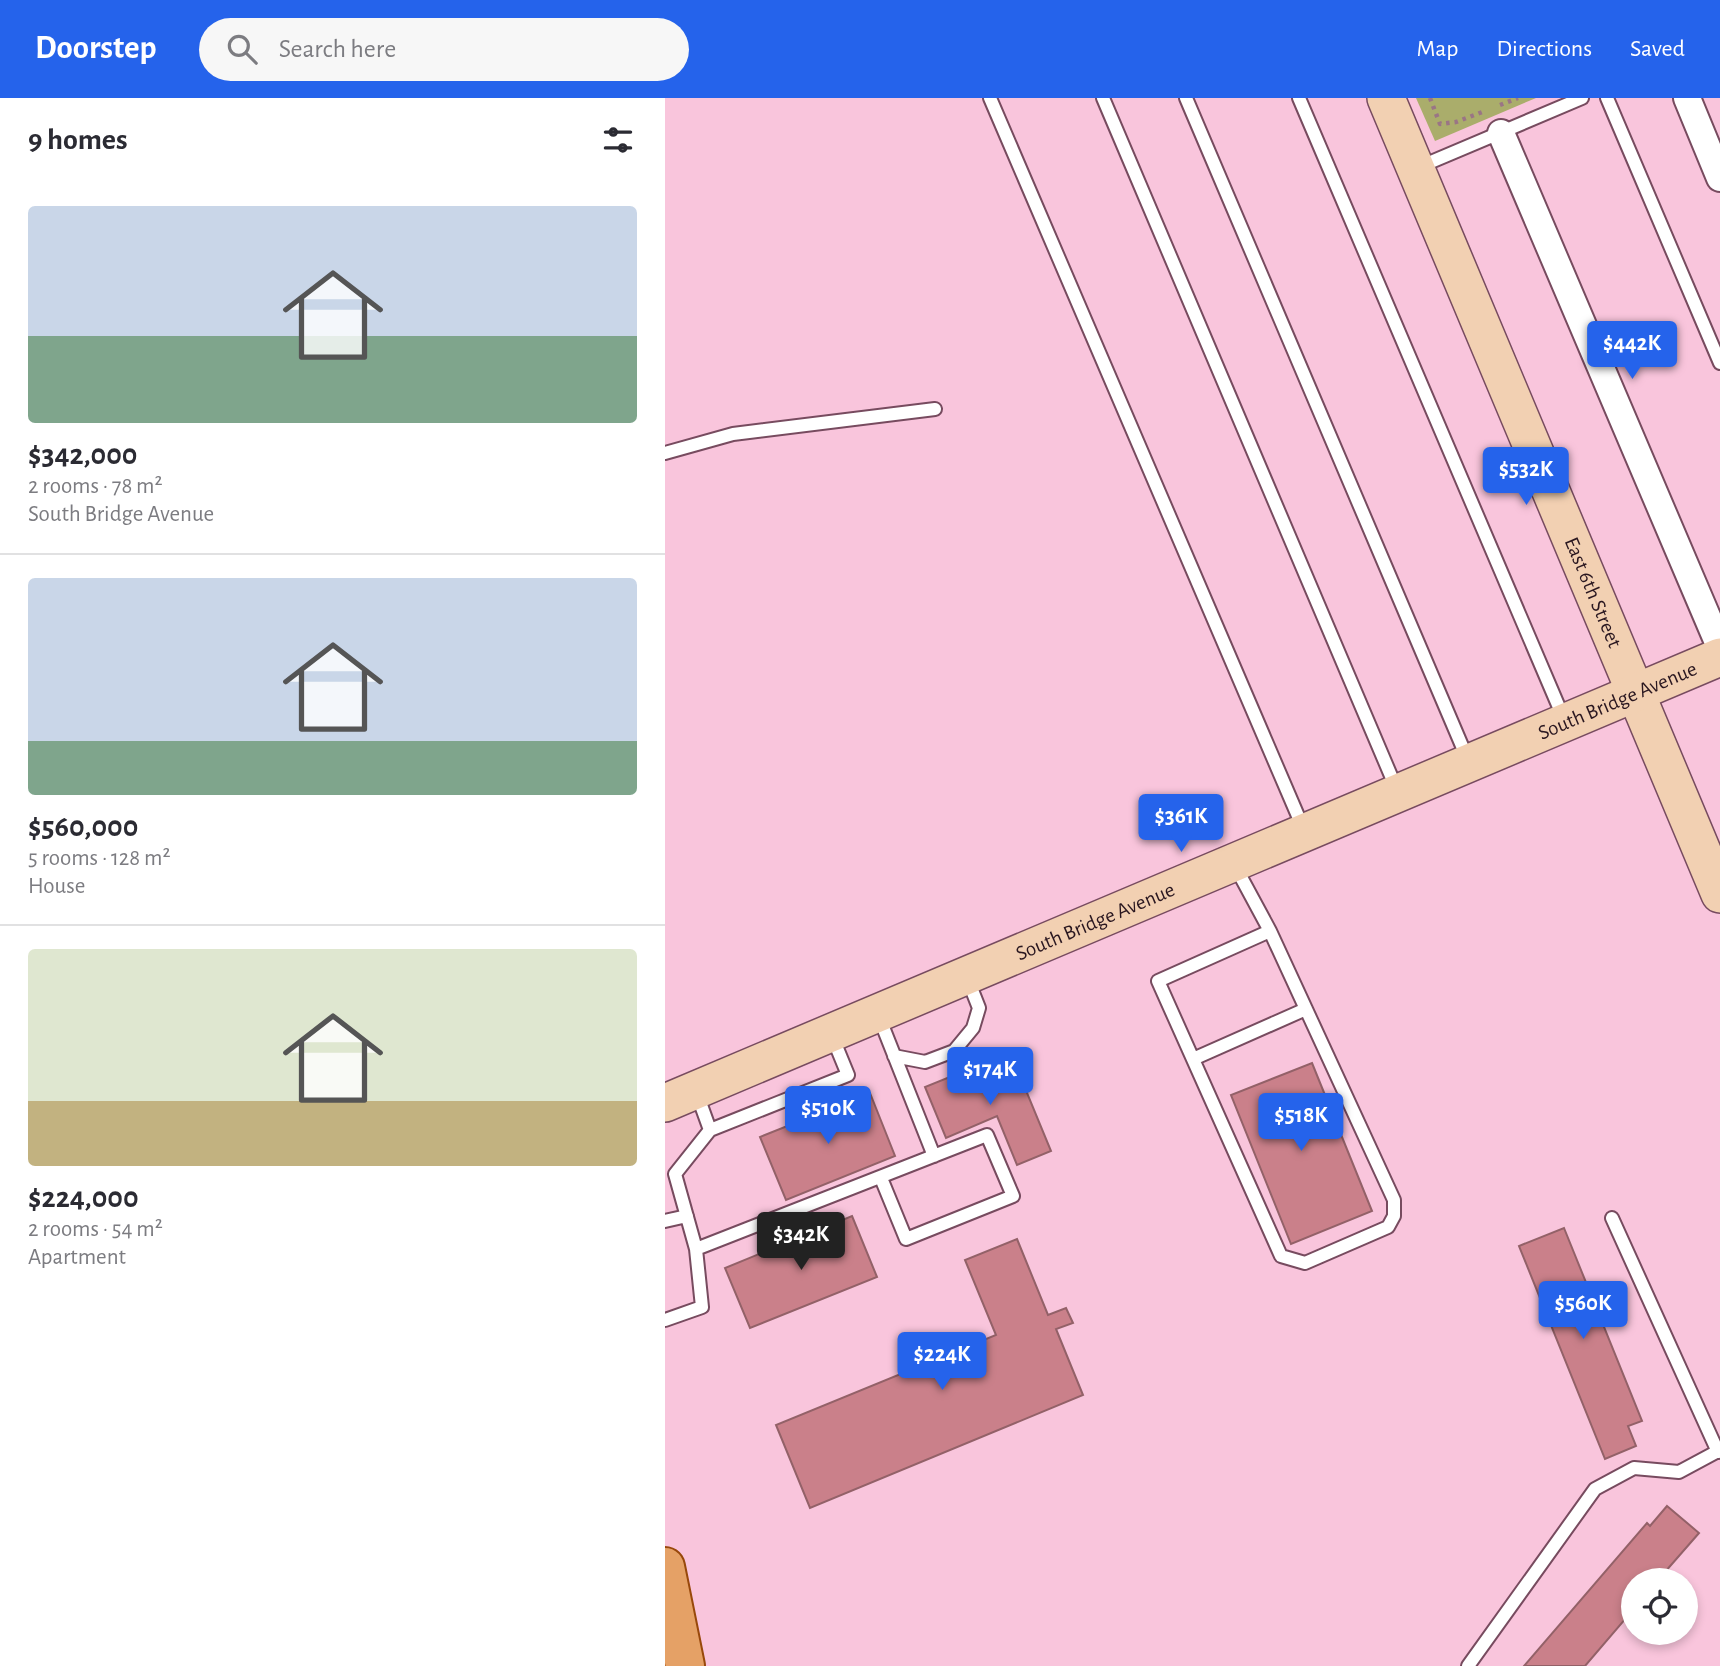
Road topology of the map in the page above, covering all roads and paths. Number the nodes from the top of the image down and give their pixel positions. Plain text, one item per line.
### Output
1 (990, 98) edge
2 (1103, 98) edge
3 (1187, 98) edge
4 (1299, 98) edge
5 (1386, 98) edge
6 (1430, 98) edge
7 (1518, 98) edge
8 (1580, 98) edge
9 (1607, 98) edge
10 (1687, 98) edge
11 (1501, 133) junction
12 (1415, 169) junction
13 (1720, 178) edge
14 (1720, 363) edge
15 (935, 409) dead end
16 (665, 453) edge
17 (1720, 648) edge
18 (1720, 657) edge
19 (1636, 694) junction
20 (1566, 724) junction
21 (1470, 764) junction
22 (1399, 794) junction
23 (1305, 833) junction
24 (1233, 863) junction
25 (1720, 894) edge
26 (1270, 931) junction
27 (967, 976) junction
28 (1306, 1009) junction
29 (878, 1014) junction
30 (831, 1033) junction
31 (894, 1056) junction
32 (1193, 1059) junction
33 (680, 1097) edge
34 (710, 1130) junction
35 (934, 1156) junction
36 (881, 1178) junction
37 (687, 1216) junction
38 (1612, 1218) dead end
39 (665, 1221) edge
40 (696, 1249) junction
41 (665, 1320) edge
42 (1719, 1451) edge
43 (665, 1567) edge
44 (685, 1666) edge
45 (1468, 1666) edge

1 - 23 lane
2 - 22 lane
3 - 21 lane
4 - 20 lane
5 - 12 street, East 6th Street
6 - 7 path
8 - 11 lane
9 - 14 lane
10 - 13 street
11 - 12 lane
11 - 17 street
12 - 19 street, East 6th Street
15 - 16 lane
18 - 19 street, South Bridge Avenue
19 - 20 street, South Bridge Avenue
19 - 25 street, East 6th Street
20 - 21 street, South Bridge Avenue
21 - 22 street, South Bridge Avenue
22 - 23 street, South Bridge Avenue
23 - 24 street, South Bridge Avenue
24 - 26 lane
24 - 27 street, South Bridge Avenue
26 - 28 lane
26 - 32 lane
27 - 29 street, South Bridge Avenue
27 - 31 lane
28 - 32 lane
28 - 32 lane
29 - 30 street, South Bridge Avenue
29 - 31 lane
30 - 33 street, South Bridge Avenue
30 - 34 lane
31 - 35 lane
33 - 34 lane
34 - 37 lane
35 - 36 lane
35 - 36 lane
36 - 40 lane
37 - 39 lane
37 - 40 lane
38 - 42 lane
40 - 41 lane
42 - 45 lane
43 - 44 main road

